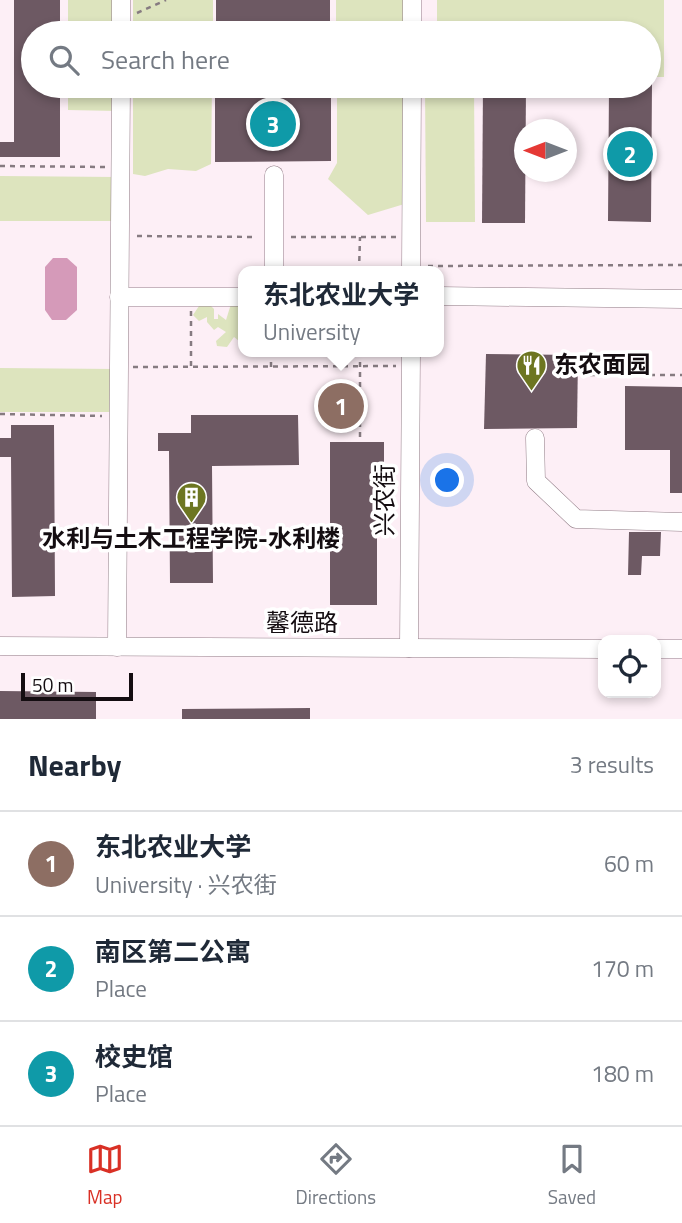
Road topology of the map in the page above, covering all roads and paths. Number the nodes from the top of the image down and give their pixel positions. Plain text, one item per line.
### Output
1 (121, 0) edge
2 (166, 0) edge
3 (412, 0) edge
4 (121, 21) edge
5 (131, 21) edge
6 (412, 21) edge
7 (121, 98) edge
8 (412, 98) edge
9 (0, 166) edge
10 (120, 167) junction
11 (274, 175) dead end
12 (360, 237) dead end
13 (682, 265) edge
14 (274, 266) edge
15 (359, 266) edge
16 (411, 266) edge
17 (444, 269) edge
18 (444, 296) edge
19 (119, 297) junction
20 (190, 297) junction
21 (238, 297) edge
22 (682, 299) edge
23 (271, 357) edge
24 (360, 357) edge
25 (411, 359) edge
26 (119, 367) junction
27 (271, 367) junction
28 (360, 367) junction
29 (191, 368) junction
30 (590, 375) dead end
31 (682, 375) edge
32 (0, 414) edge
33 (119, 416) junction
34 (360, 438) dead end
35 (535, 438) dead end
36 (682, 522) edge
37 (0, 646) edge
38 (117, 647) junction
39 (409, 648) junction
40 (598, 649) edge
41 (661, 649) edge
42 (682, 649) edge

1 - 4 street
2 - 5 path
3 - 6 street
7 - 10 street
8 - 16 street
9 - 10 path
10 - 19 street
11 - 14 street
12 - 15 path
13 - 17 path
18 - 22 street
19 - 20 street
19 - 26 street
20 - 21 street
20 - 29 path
23 - 27 path
24 - 28 path
25 - 28 path
25 - 39 street, 兴农街
26 - 29 path
26 - 33 street
27 - 28 path
27 - 29 path
28 - 34 path
30 - 31 path
32 - 33 path
33 - 38 street
35 - 36 street
37 - 38 street, 馨德路
38 - 39 street, 馨德路
39 - 40 street, 馨德路
41 - 42 street

